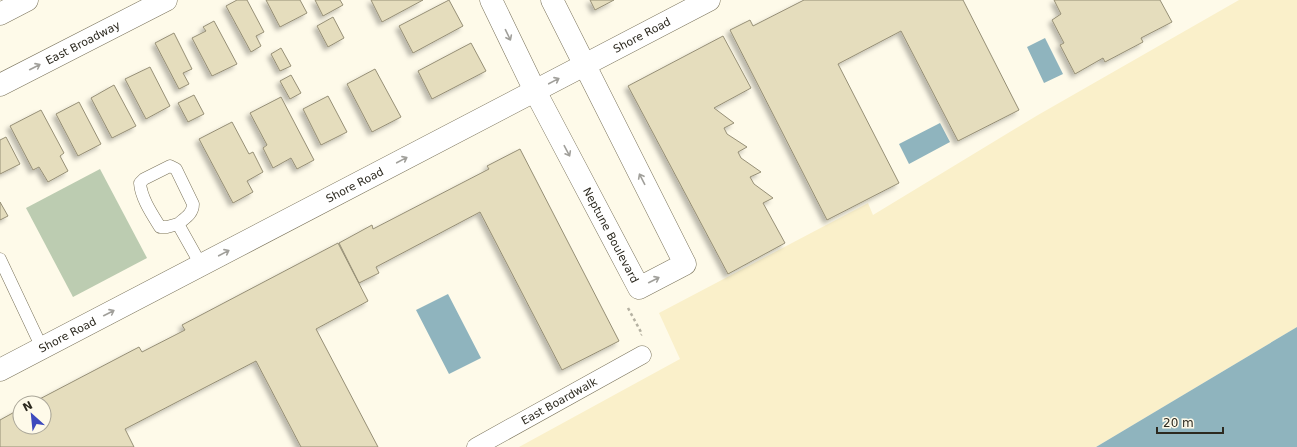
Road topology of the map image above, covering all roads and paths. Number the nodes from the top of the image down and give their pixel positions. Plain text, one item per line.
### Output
1 (27, 0) edge
2 (166, 0) edge
3 (491, 0) edge
4 (552, 0) edge
5 (709, 0) edge
6 (0, 14) edge
7 (584, 65) junction
8 (0, 85) edge
9 (535, 91) junction
10 (178, 224) junction
11 (0, 259) edge
12 (201, 265) junction
13 (42, 348) junction
14 (642, 355) dead end
15 (0, 370) edge
16 (476, 447) edge

1 - 6 street
8 -> 2 street, East Broadway
3 -> 9 street, Neptune Boulevard
4 - 7 street, Neptune Boulevard
5 - 7 street, Shore Road
9 -> 7 street, Shore Road
9 -> 7 street, Neptune Boulevard
12 -> 9 street, Shore Road
10 - 10 lane
10 - 12 lane
11 - 13 lane
13 -> 12 street, Shore Road
13 - 15 street, Shore Road
14 - 16 street, East Boardwalk

